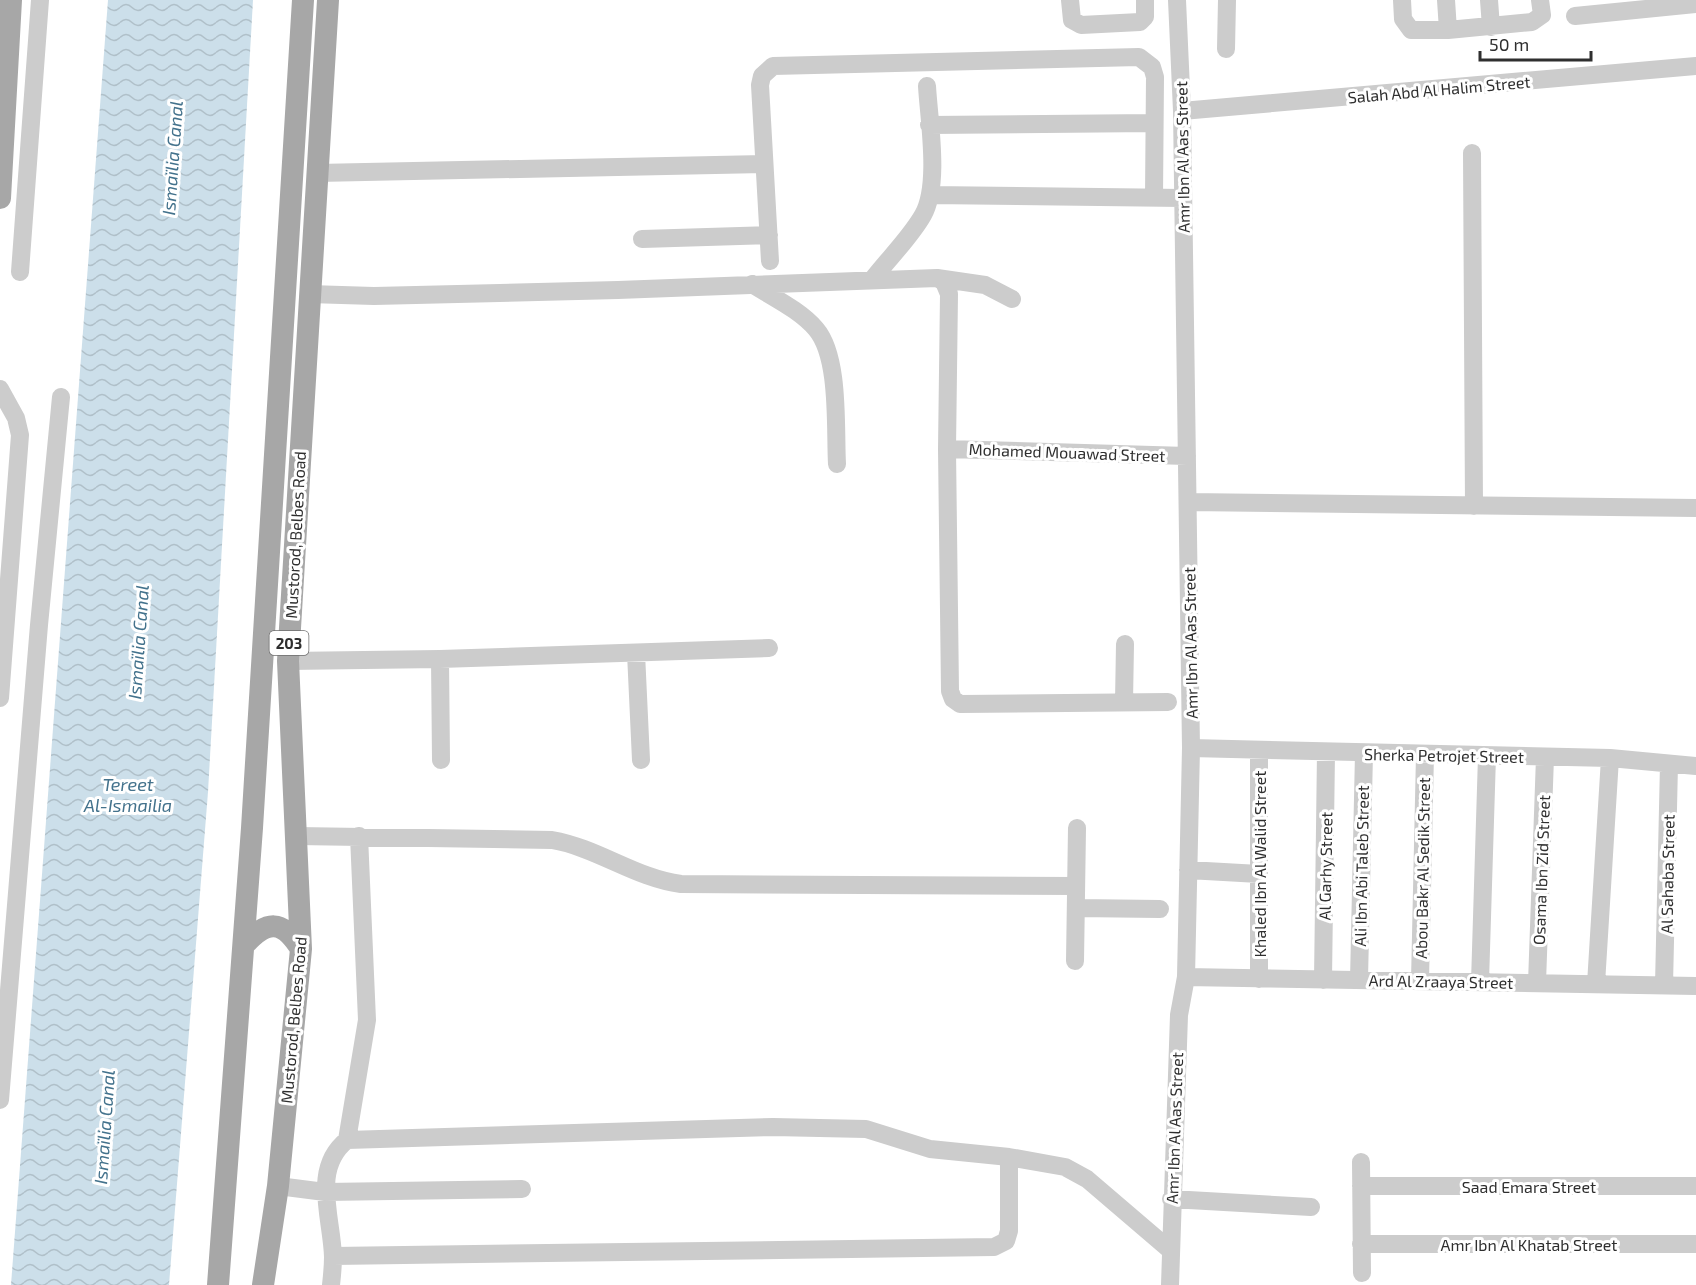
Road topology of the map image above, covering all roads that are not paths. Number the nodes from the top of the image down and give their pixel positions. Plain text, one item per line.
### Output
1 (11, 0) edge
2 (40, 0) edge
3 (303, 0) edge
4 (328, 0) edge
5 (1070, 0) edge
6 (1145, 0) edge
7 (1177, 0) edge
8 (1227, 0) edge
9 (1402, 0) edge
10 (1446, 0) edge
11 (1489, 0) edge
12 (1540, 0) edge
13 (1696, 4) edge
14 (1575, 16) dead end
15 (1491, 27) junction
16 (1448, 30) junction
17 (1226, 49) dead end
18 (1696, 66) edge
19 (927, 86) dead end
20 (1182, 111) junction
21 (1154, 123) junction
22 (929, 125) junction
23 (1472, 153) dead end
24 (764, 164) junction
25 (317, 173) junction
26 (930, 195) junction
27 (1154, 197) junction
28 (0, 198) edge
29 (1183, 198) junction
30 (769, 235) junction
31 (642, 239) dead end
32 (770, 261) dead end
33 (20, 272) dead end
34 (937, 278) junction
35 (872, 280) junction
36 (752, 284) junction
37 (309, 294) junction
38 (1012, 298) dead end
39 (0, 388) edge
40 (61, 397) dead end
41 (947, 449) junction
42 (1187, 456) junction
43 (837, 464) dead end
44 (1188, 502) junction
45 (1474, 506) junction
46 (1696, 508) edge
47 (1125, 644) dead end
48 (769, 648) dead end
49 (636, 653) junction
50 (440, 659) junction
51 (288, 661) junction
52 (0, 698) edge
53 (1124, 702) junction
54 (1168, 702) dead end
55 (1191, 748) junction
56 (1260, 750) junction
57 (1326, 752) junction
58 (1364, 753) junction
59 (1425, 754) junction
60 (1487, 756) junction
61 (1545, 757) junction
62 (1610, 758) junction
63 (441, 760) dead end
64 (640, 760) dead end
65 (1669, 764) junction
66 (1696, 766) edge
67 (1077, 828) dead end
68 (297, 836) junction
69 (359, 836) junction
70 (1188, 870) junction
71 (1259, 874) junction
72 (1076, 886) junction
73 (1076, 908) junction
74 (1160, 909) dead end
75 (244, 945) junction
76 (301, 949) junction
77 (1076, 961) dead end
78 (1186, 977) junction
79 (1259, 979) junction
80 (1323, 980) junction
81 (1359, 980) junction
82 (1420, 981) junction
83 (1480, 982) junction
84 (1537, 983) junction
85 (1596, 984) junction
86 (1664, 985) junction
87 (1696, 986) edge
88 (0, 1100) edge
89 (347, 1140) junction
90 (1009, 1157) junction
91 (1361, 1162) dead end
92 (278, 1186) junction
93 (1361, 1186) junction
94 (1696, 1186) edge
95 (522, 1190) dead end
96 (325, 1192) junction
97 (1171, 1199) junction
98 (1311, 1207) dead end
99 (1361, 1244) junction
100 (1696, 1244) edge
101 (1170, 1250) junction
102 (333, 1256) junction
103 (1362, 1272) dead end
104 (218, 1285) edge
105 (264, 1285) edge
106 (331, 1285) edge
107 (1170, 1285) edge

1 - 28 main road
2 - 33 street
3 - 75 main road, Mustorod, Belbes Road / 203
4 - 25 main road, Mustorod, Belbes Road / 203
5 - 6 street
7 - 20 street, Amr Ibn Al Aas Street
8 - 17 street
9 - 16 street
10 - 16 street
11 - 15 street
12 - 15 street
13 - 14 street
15 - 16 street
18 - 20 street, Salah Abd Al Halim Street
19 - 22 street
20 - 29 street, Amr Ibn Al Aas Street
21 - 22 street
21 - 24 street
21 - 27 street
22 - 26 street
23 - 45 street
24 - 25 street
24 - 30 street
25 - 37 main road, Mustorod, Belbes Road / 203
26 - 27 street
26 - 35 street
27 - 29 street
29 - 42 street, Amr Ibn Al Aas Street
30 - 31 street
30 - 32 street
34 - 35 street
34 - 38 street
34 - 41 street
35 - 36 street
36 - 37 street
36 - 43 street
37 - 51 main road, Mustorod, Belbes Road / 203
39 - 52 street
40 - 88 street
41 - 42 street, Mohamed Mouawad Street
41 - 53 street
42 - 44 street, Amr Ibn Al Aas Street
44 - 45 street
44 - 55 street, Amr Ibn Al Aas Street
45 - 46 street
47 - 53 street
48 - 49 street
49 - 50 street
49 - 64 street
50 - 51 street
50 - 63 street
51 - 68 main road, Mustorod, Belbes Road / 203
53 - 54 street
55 - 56 street, Sherka Petrojet Street
55 - 70 street, Amr Ibn Al Aas Street
56 - 57 street, Sherka Petrojet Street
56 - 71 street, Khaled Ibn Al Walid Street
57 - 58 street, Sherka Petrojet Street
57 - 80 street, Al Garhy Street
58 - 59 street, Sherka Petrojet Street
58 - 81 street, Ali Ibn Abi Taleb Street
59 - 60 street, Sherka Petrojet Street
59 - 82 street, Abou Bakr Al Sedik Street
60 - 61 street, Sherka Petrojet Street
60 - 83 street
61 - 62 street, Sherka Petrojet Street
61 - 84 street, Osama Ibn Zid Street
62 - 65 street, Sherka Petrojet Street
62 - 85 street
65 - 66 street, Sherka Petrojet Street
65 - 86 street, Al Sahaba Street
67 - 72 street
68 - 69 street
68 - 76 main road, Mustorod, Belbes Road / 203
69 - 72 street
69 - 89 street
70 - 71 street
70 - 78 street, Amr Ibn Al Aas Street
71 - 79 street, Khaled Ibn Al Walid Street
72 - 73 street
73 - 74 street
73 - 77 street
75 - 76 main road
75 - 104 main road, Mustorod, Belbes Road / 203
76 - 92 main road, Mustorod, Belbes Road / 203
78 - 79 street, Ard Al Zraaya Street
78 - 97 street, Amr Ibn Al Aas Street
79 - 80 street, Ard Al Zraaya Street
80 - 81 street, Ard Al Zraaya Street
81 - 82 street, Ard Al Zraaya Street
82 - 83 street, Ard Al Zraaya Street
83 - 84 street, Ard Al Zraaya Street
84 - 85 street, Ard Al Zraaya Street
85 - 86 street, Ard Al Zraaya Street
86 - 87 street, Ard Al Zraaya Street
89 - 90 street
89 - 96 street
90 - 101 street
90 - 102 street
91 - 93 street
92 - 96 street
92 - 105 main road, Mustorod, Belbes Road / 203
93 - 94 street, Saad Emara Street
93 - 99 street
95 - 96 street
96 - 102 street
97 - 98 street
97 - 101 street, Amr Ibn Al Aas Street
99 - 100 street, Amr Ibn Al Khatab Street
99 - 103 street
101 - 107 street, Amr Ibn Al Aas Street
102 - 106 street

